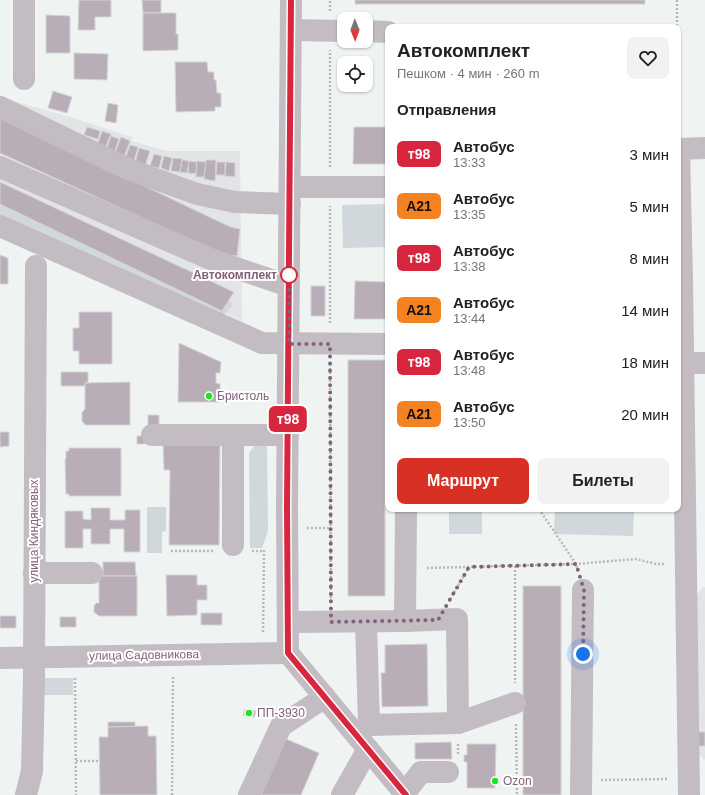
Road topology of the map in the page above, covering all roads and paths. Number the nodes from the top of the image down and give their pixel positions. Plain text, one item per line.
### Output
1 (24, 0) edge
2 (291, 0) edge
3 (330, 0) edge
4 (677, 0) edge
5 (677, 24) edge
6 (291, 30) junction
7 (337, 31) edge
8 (373, 31) edge
9 (385, 32) edge
10 (24, 79) dead end
11 (0, 107) edge
12 (705, 148) edge
13 (681, 149) edge
14 (0, 167) edge
15 (330, 187) junction
16 (385, 187) edge
17 (290, 196) junction
18 (0, 226) edge
19 (681, 256) edge
20 (36, 266) dead end
21 (289, 286) junction
22 (289, 344) junction
23 (330, 344) junction
24 (385, 344) edge
25 (683, 363) junction
26 (705, 363) edge
27 (152, 435) dead end
28 (233, 435) junction
29 (288, 435) junction
30 (406, 512) edge
31 (540, 512) edge
32 (233, 545) dead end
33 (576, 564) junction
34 (685, 564) junction
35 (515, 566) junction
36 (469, 567) junction
37 (406, 569) junction
38 (34, 573) junction
39 (92, 573) dead end
40 (584, 590) joint
41 (438, 620) junction
42 (404, 621) junction
43 (288, 622) junction
44 (331, 622) junction
45 (366, 622) junction
46 (288, 653) junction
47 (34, 657) junction
48 (0, 658) edge
49 (173, 675) dead end
50 (75, 676) dead end
51 (325, 697) junction
52 (515, 703) junction
53 (458, 723) junction
54 (364, 736) junction
55 (76, 761) junction
56 (99, 761) dead end
57 (448, 772) dead end
58 (694, 784) edge
59 (582, 788) edge
60 (406, 794) edge
61 (26, 795) edge
62 (76, 795) edge
63 (172, 795) edge
64 (249, 795) edge
65 (342, 795) edge
66 (517, 795) edge

1 - 10 street
2 - 6 street
3 - 7 path
4 - 5 path
6 - 7 street
6 - 17 street
7 - 15 path
8 - 9 street
11 - 17 street
12 - 13 street
14 - 21 street
15 - 16 street
15 - 17 street
15 - 23 path
17 - 21 street
18 - 22 street
19 - 25 street
20 - 38 street, улица Киндяковых
21 - 22 street
22 - 23 street
22 - 29 street
23 - 24 street
23 - 44 path
25 - 26 street
25 - 34 street
27 - 28 street
28 - 29 street
28 - 32 street
29 - 43 street
30 - 37 street
31 - 33 path
33 - 34 path
33 - 35 path
33 - 40 path
34 - 58 street
35 - 36 path
35 - 52 path
36 - 37 path
36 - 41 path
37 - 42 street
38 - 39 street
38 - 47 street, улица Киндяковых
40 - 59 street
41 - 42 street
41 - 53 street
42 - 45 street
43 - 44 street
43 - 46 street
44 - 45 street
45 - 54 street
46 - 47 street, улица Садовникова
46 - 51 street
47 - 48 street, улица Садовникова
47 - 61 street, улица Киндяковых
49 - 63 path
50 - 55 path
51 - 54 street
51 - 64 street
52 - 53 street
52 - 66 path
53 - 54 street
54 - 60 street
54 - 65 street
55 - 56 path
55 - 62 path
57 - 60 street
58 - 59 path

